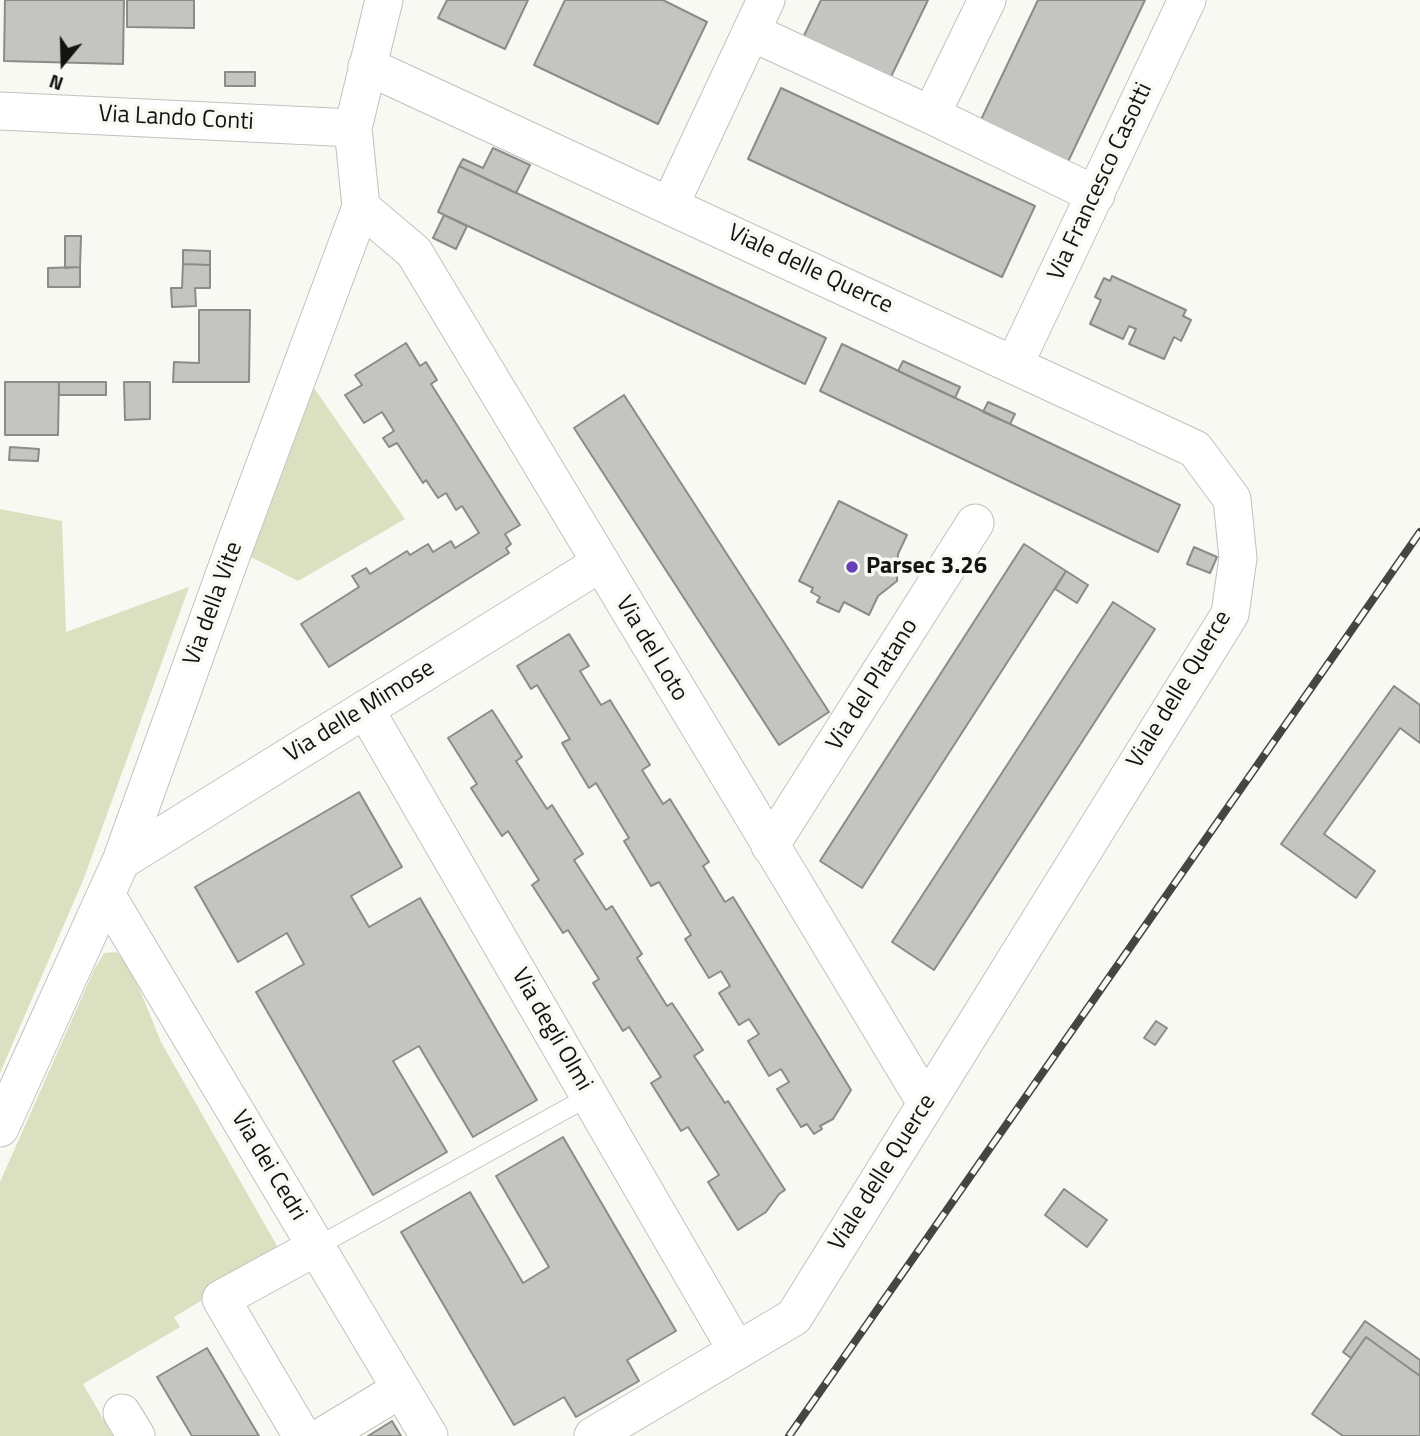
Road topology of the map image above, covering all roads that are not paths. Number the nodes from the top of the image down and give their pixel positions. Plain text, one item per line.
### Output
1 (384, 0) edge
2 (987, 0) edge
3 (1187, 0) edge
4 (759, 16) edge
5 (367, 66) junction
6 (0, 111) edge
7 (931, 115) junction
8 (353, 128) junction
9 (1096, 195) junction
10 (670, 205) junction
11 (361, 207) junction
12 (1014, 365) junction
13 (975, 523) dead end
14 (599, 564) junction
15 (365, 709) junction
16 (770, 846) junction
17 (121, 861) junction
18 (107, 895) junction
19 (590, 1096) junction
20 (926, 1103) junction
21 (0, 1128) edge
22 (316, 1247) junction
23 (737, 1351) junction
24 (401, 1389) junction
25 (302, 1436) edge
26 (323, 1436) edge
27 (429, 1436) edge
28 (593, 1436) edge

1 - 5 street, Via della Vite
2 - 7 street
3 - 9 street, Via Francesco Casotti
4 - 7 street
4 - 10 street
5 - 8 street, Via della Vite
5 - 10 street, Viale delle Querce
6 - 8 street, Via Lando Conti
7 - 9 street
8 - 11 street, Via della Vite
9 - 12 street, Via Francesco Casotti
10 - 12 street, Viale delle Querce
11 - 14 street, Via del Loto
11 - 17 street, Via della Vite
12 - 20 street, Viale delle Querce
13 - 16 street, Via del Platano
14 - 15 street, Via delle Mimose
14 - 16 street, Via del Loto
15 - 17 street, Via delle Mimose
15 - 19 street, Via degli Olmi
16 - 20 street, Via del Loto
17 - 18 street, Via della Vite
18 - 21 street, Via della Vite
18 - 22 street, Via dei Cedri
19 - 22 lane
19 - 23 street, Via degli Olmi
20 - 23 street, Viale delle Querce
22 - 24 street, Via dei Cedri
22 - 25 street
23 - 28 street, Viale delle Querce
24 - 26 street
24 - 27 street, Via dei Cedri

